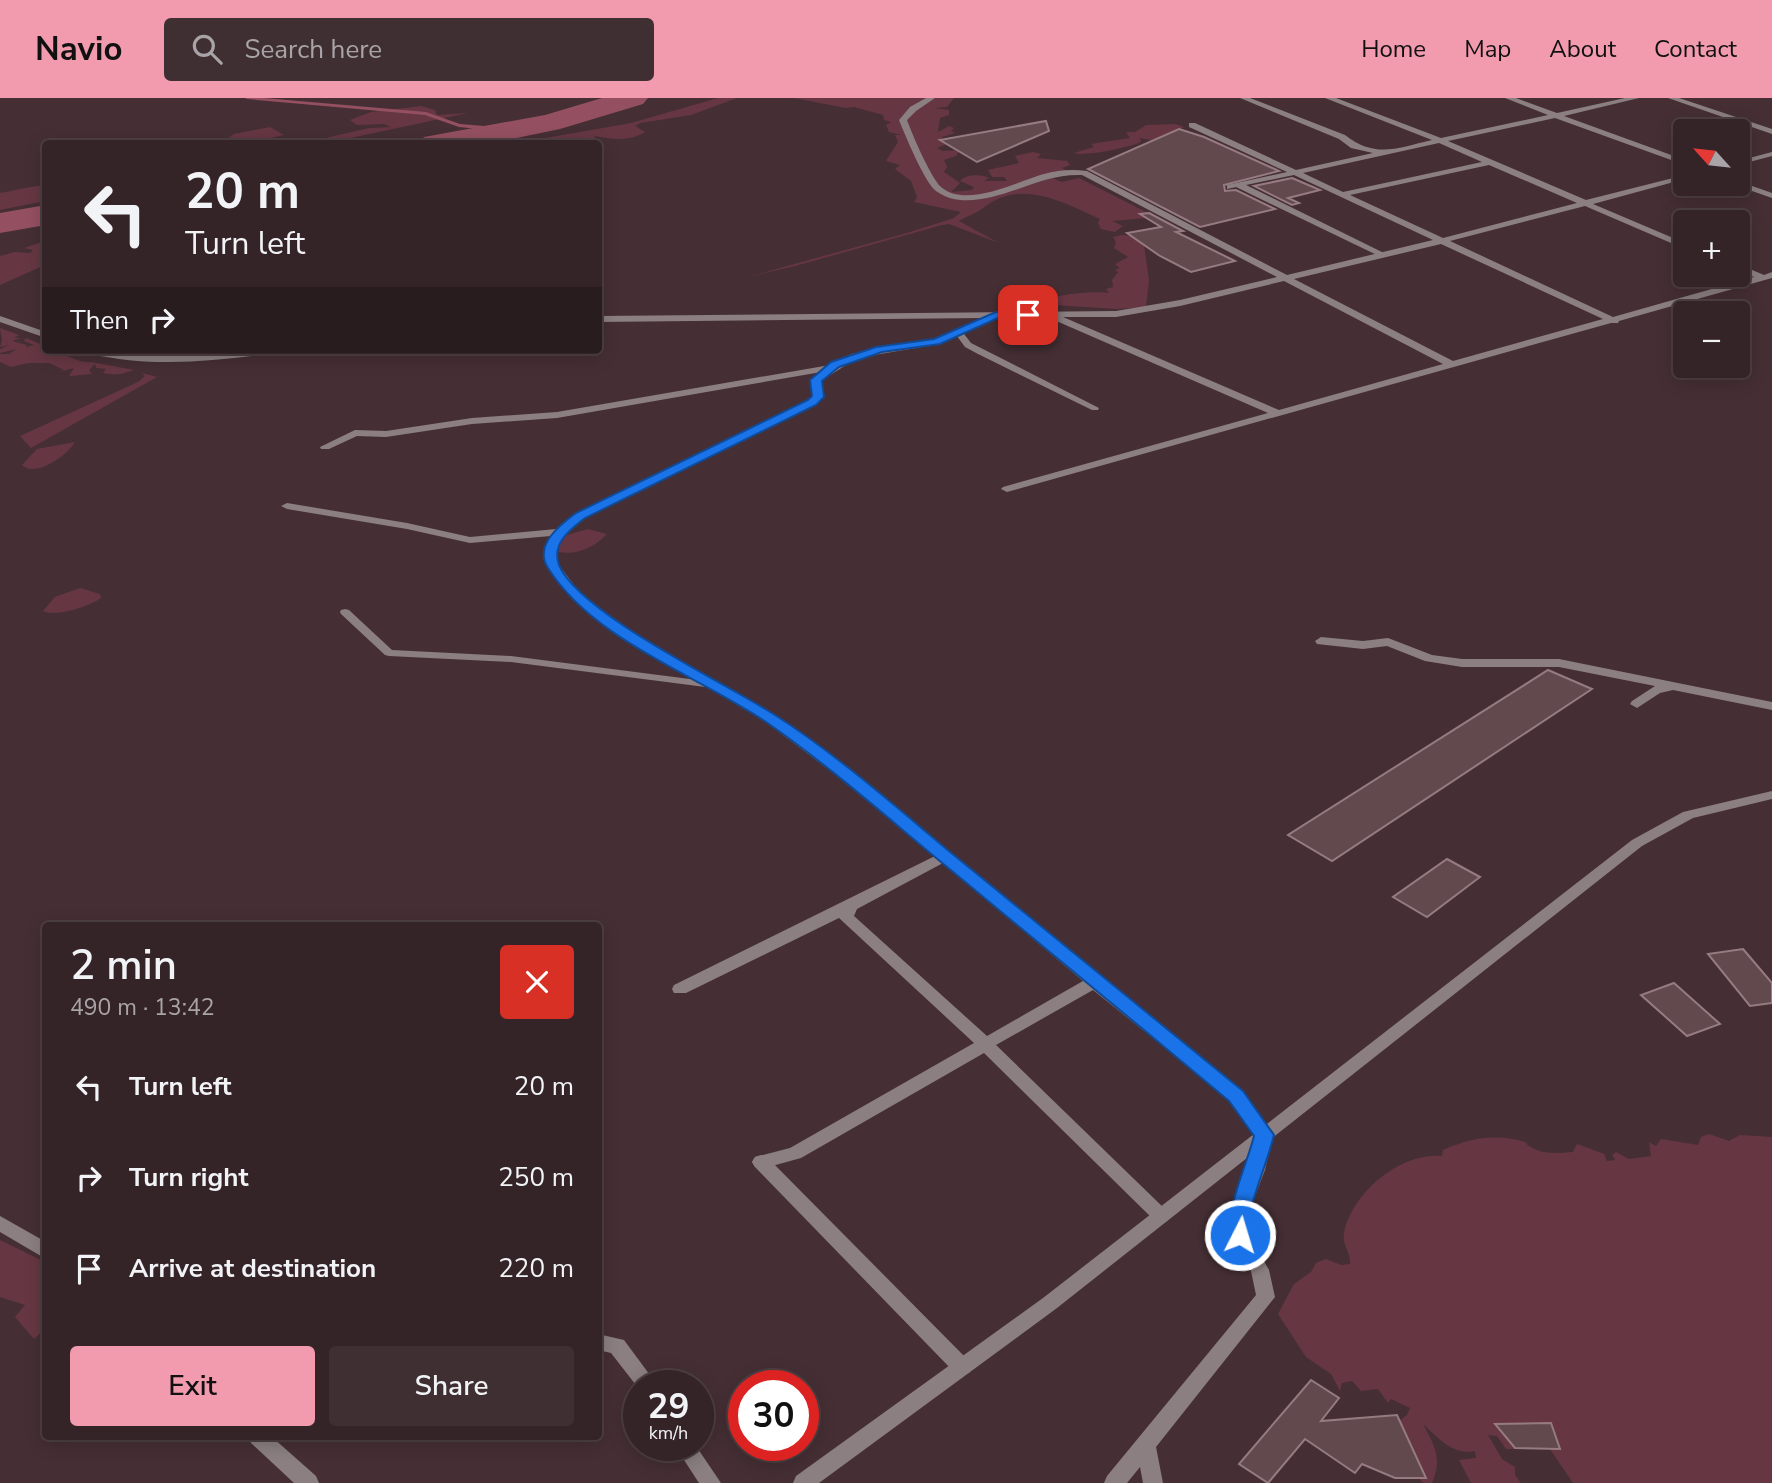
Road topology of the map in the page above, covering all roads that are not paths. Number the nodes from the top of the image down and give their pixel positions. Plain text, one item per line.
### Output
1 (931, 98) edge
2 (1244, 98) edge
3 (1329, 98) edge
4 (1509, 98) edge
5 (1635, 98) edge
6 (1672, 98) edge
7 (1554, 115) junction
8 (1192, 125) dead end
9 (1772, 132) edge
10 (1438, 140) junction
11 (1386, 152) junction
12 (1772, 155) edge
13 (1673, 159) edge
14 (1750, 160) edge
15 (1486, 163) junction
16 (1295, 173) junction
17 (1673, 180) edge
18 (1235, 186) joint
19 (1750, 188) edge
20 (1343, 194) junction
21 (1772, 196) edge
22 (1585, 205) junction
23 (1445, 240) junction
24 (1673, 241) edge
25 (1384, 255) junction
26 (1750, 272) edge
27 (1772, 275) edge
28 (1759, 276) junction
29 (1285, 278) junction
30 (1772, 282) edge
31 (996, 315) junction
32 (1049, 315) junction
33 (0, 319) edge
34 (602, 319) edge
35 (1615, 321) junction
36 (958, 332) junction
37 (42, 334) edge
38 (104, 354) edge
39 (238, 354) edge
40 (1454, 365) junction
41 (830, 369) junction
42 (1095, 408) dead end
43 (1278, 413) junction
44 (325, 447) dead end
45 (1007, 489) dead end
46 (287, 506) dead end
47 (559, 532) junction
48 (345, 612) dead end
49 (1321, 640) dead end
50 (713, 685) junction
51 (1672, 687) junction
52 (1637, 704) dead end
53 (1772, 706) edge
54 (1772, 795) edge
55 (944, 857) junction
56 (848, 911) junction
57 (1094, 982) junction
58 (680, 989) dead end
59 (986, 1045) junction
60 (1264, 1135) junction
61 (1161, 1216) junction
62 (0, 1223) edge
63 (42, 1249) edge
64 (602, 1343) edge
65 (962, 1367) junction
66 (636, 1370) edge
67 (261, 1440) edge
68 (1146, 1448) junction
69 (696, 1461) edge
70 (309, 1483) edge
71 (711, 1483) edge
72 (803, 1483) edge
73 (1114, 1483) edge
74 (1153, 1483) edge

1 - 29 street
2 - 11 street
3 - 10 street
4 - 7 street
5 - 7 street
6 - 9 street
7 - 10 street
7 - 13 street
8 - 16 street
10 - 11 street
10 - 15 street
11 - 16 street
12 - 14 street
15 - 20 street
15 - 22 street
16 - 18 street
16 - 20 street
17 - 22 street
18 - 25 lane
19 - 21 street
20 - 23 street
22 - 23 street
22 - 24 street
23 - 25 street
23 - 35 street
25 - 29 street
26 - 28 street
27 - 28 street
28 - 30 street
28 - 35 street
29 - 32 street
29 - 40 street
31 - 32 street
31 - 34 street
31 - 36 street
32 - 43 street
33 - 37 street
35 - 40 street
36 - 41 street
36 - 42 lane
38 - 39 street
40 - 43 street
41 - 44 street
41 - 47 street
43 - 45 street
46 - 47 street
47 - 50 street
48 - 50 lane
49 - 51 street
50 - 55 street
51 - 52 street
51 - 53 street
54 - 60 street
55 - 56 street
55 - 57 street
56 - 58 street
56 - 59 street
57 - 59 street
57 - 60 street
59 - 61 street
59 - 65 street
60 - 61 street
60 - 68 street
61 - 65 street
62 - 63 street
64 - 66 street
65 - 72 street
67 - 70 street
68 - 73 street
68 - 74 street
69 - 71 street

